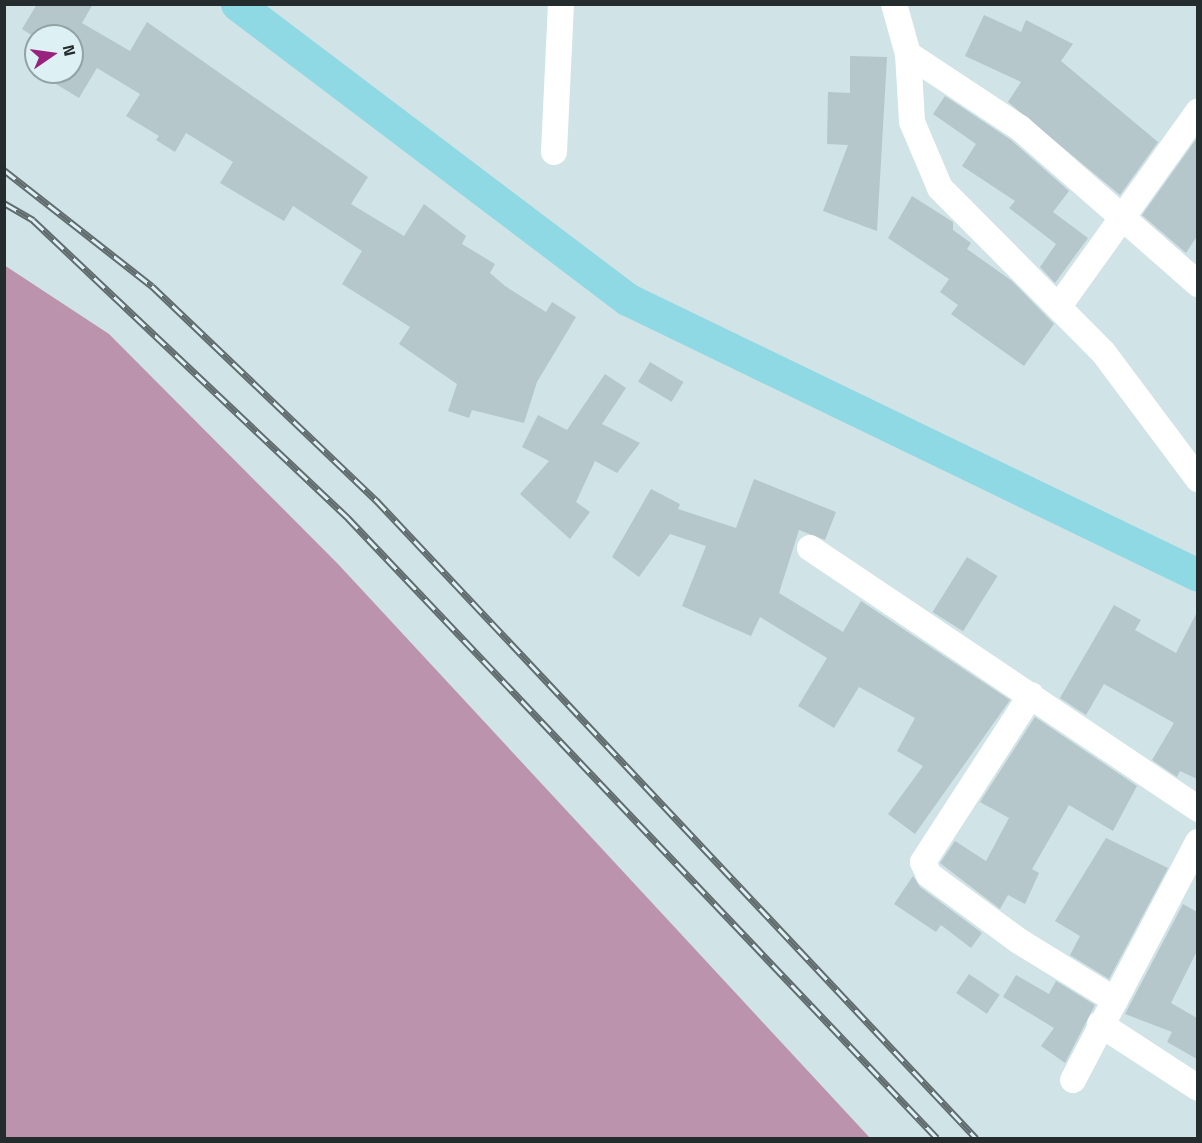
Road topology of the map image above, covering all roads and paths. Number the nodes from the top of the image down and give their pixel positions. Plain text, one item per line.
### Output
1 (237, 4) edge
2 (561, 4) edge
3 (894, 4) edge
4 (908, 54) junction
5 (1197, 112) edge
6 (554, 152) dead end
7 (1119, 216) junction
8 (1197, 284) edge
9 (1059, 306) junction
10 (1197, 479) edge
11 (810, 548) dead end
12 (1197, 575) edge
13 (1031, 695) junction
14 (1197, 809) edge
15 (1197, 842) edge
16 (1115, 1000) junction
17 (1100, 1024) junction
18 (1073, 1080) dead end
19 (1197, 1088) edge

1 - 12 main road
2 - 6 street
3 - 4 street
4 - 7 street
4 - 9 street
5 - 7 street
7 - 8 street
7 - 9 street
9 - 10 street
11 - 13 street
13 - 14 street
13 - 16 street
15 - 16 street
16 - 17 street
17 - 18 street
17 - 19 street

